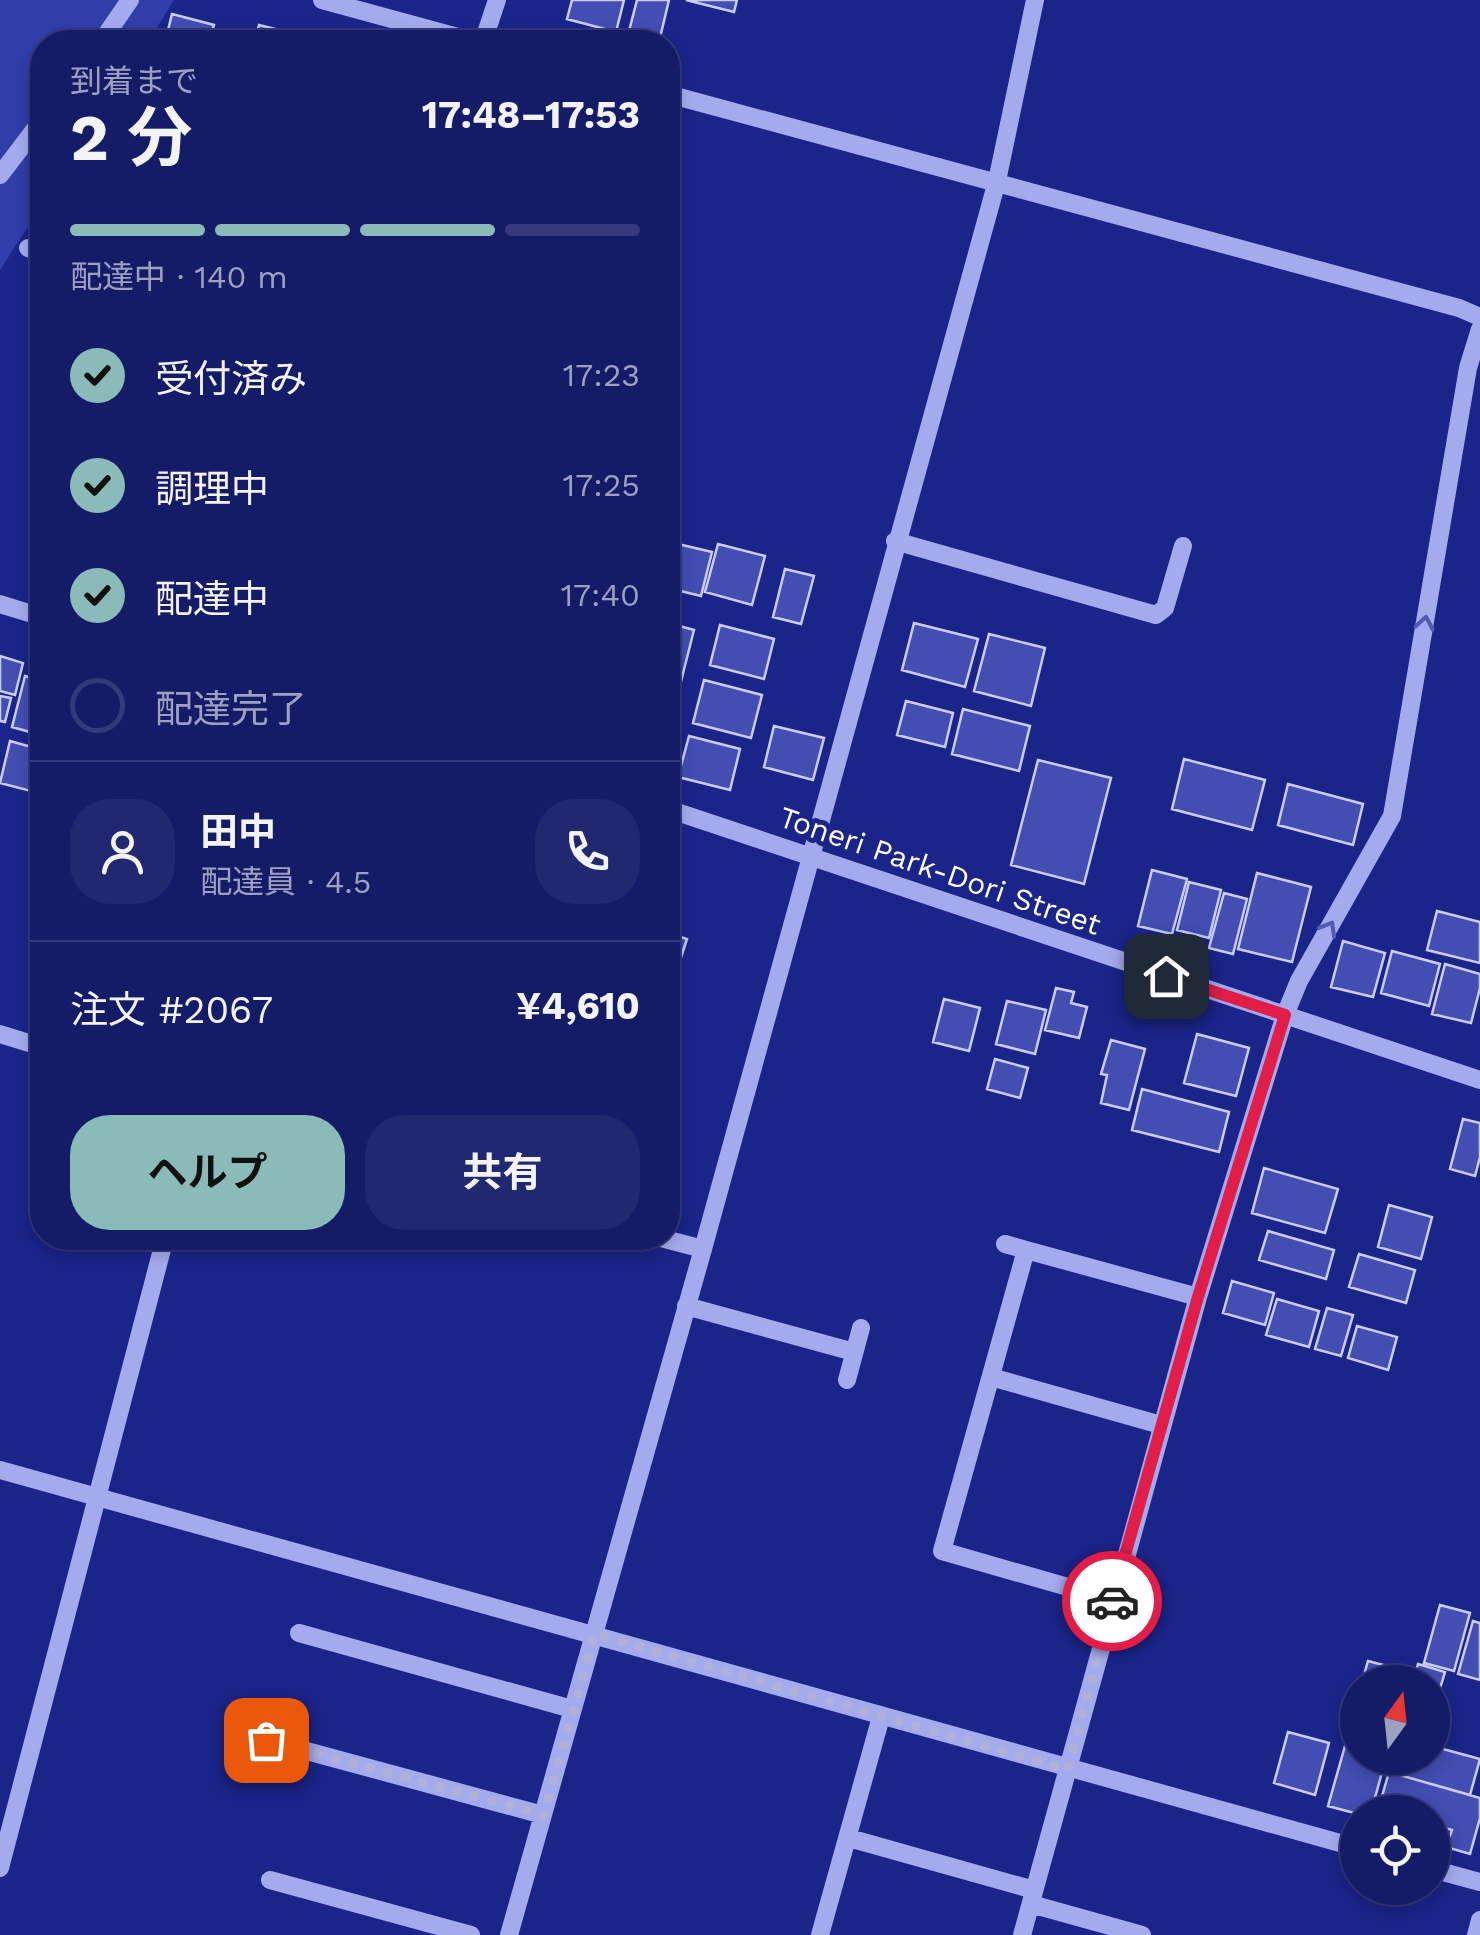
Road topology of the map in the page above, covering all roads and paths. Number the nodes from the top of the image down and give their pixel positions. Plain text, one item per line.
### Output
1 (130, 0) edge
2 (322, 0) edge
3 (497, 0) edge
4 (1035, 0) edge
5 (109, 30) edge
6 (435, 30) edge
7 (485, 30) edge
8 (680, 97) edge
9 (30, 136) edge
10 (0, 175) edge
11 (997, 182) junction
12 (1480, 318) edge
13 (1480, 330) edge
14 (895, 541) junction
15 (1183, 546) dead end
16 (0, 604) edge
17 (30, 613) edge
18 (680, 812) edge
19 (809, 858) junction
20 (1285, 1015) junction
21 (0, 1034) edge
22 (30, 1043) edge
23 (1480, 1080) edge
24 (680, 1243) edge
25 (1005, 1244) dead end
26 (703, 1249) junction
27 (161, 1250) edge
28 (1026, 1250) junction
29 (1198, 1297) junction
30 (686, 1306) junction
31 (861, 1328) dead end
32 (854, 1352) junction
33 (991, 1377) junction
34 (847, 1380) dead end
35 (1162, 1425) junction
36 (0, 1470) edge
37 (97, 1497) junction
38 (1112, 1600) junction
39 (299, 1633) dead end
40 (595, 1634) junction
41 (572, 1709) junction
42 (881, 1716) junction
43 (266, 1740) dead end
44 (1068, 1770) junction
45 (544, 1815) junction
46 (849, 1838) junction
47 (1340, 1843) edge
48 (0, 1868) edge
49 (1450, 1874) edge
50 (270, 1880) dead end
51 (1480, 1882) edge
52 (1033, 1897) junction
53 (1480, 1920) edge
54 (471, 1935) edge
55 (509, 1935) edge
56 (820, 1935) edge
57 (1022, 1935) edge
58 (1142, 1935) edge
59 (1476, 1935) edge

1 - 5 street
2 - 6 street
3 - 7 street
4 - 11 street
8 - 11 street
9 - 10 street
11 - 12 street
11 - 14 street
20 -> 13 street
14 - 15 street
14 - 19 street
16 - 17 street
18 - 19 street, Toneri Park-Dori Street
19 - 20 street, Toneri Park-Dori Street
19 - 26 street
20 - 23 street, Toneri Park-Dori Street
20 - 29 street
21 - 22 street
24 - 26 street
25 - 28 street
26 - 30 street
27 - 37 street
28 - 29 street
28 - 33 street
29 - 35 street
30 - 32 street
30 - 40 street
31 - 32 street
32 - 34 street
33 - 35 street
33 - 38 street
35 - 38 street
36 - 37 street
37 - 40 street
37 - 48 street
38 - 44 street
39 - 41 street
40 - 41 street
40 - 42 street
41 - 45 street
42 - 44 street
42 - 46 street
43 - 45 street
44 - 47 street
44 - 52 street
45 - 55 street
46 - 52 street
46 - 56 street
49 - 51 street
50 - 54 street
52 - 57 street
52 - 58 street
53 - 59 street

